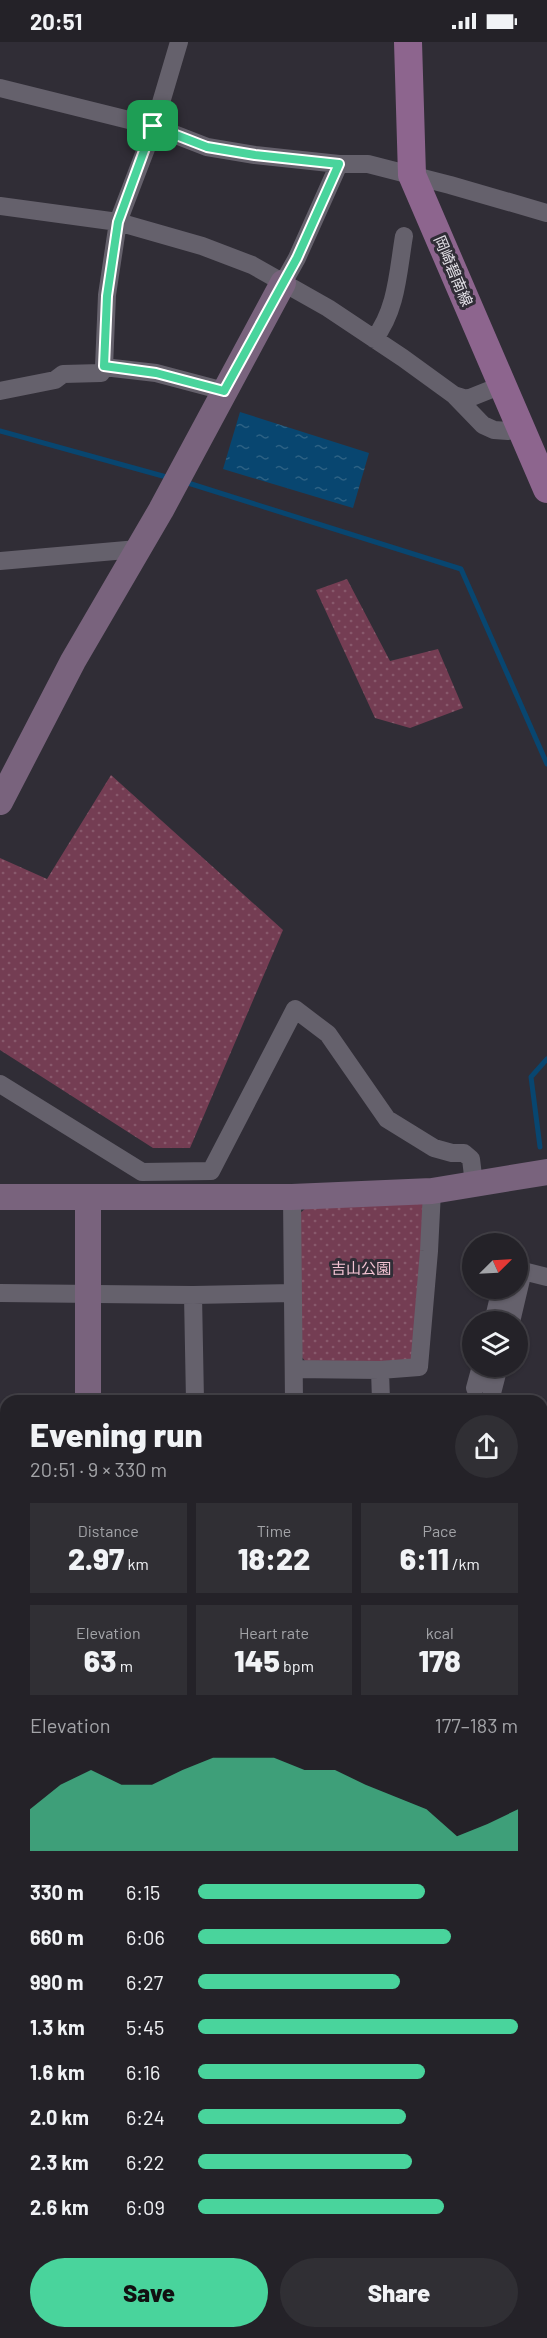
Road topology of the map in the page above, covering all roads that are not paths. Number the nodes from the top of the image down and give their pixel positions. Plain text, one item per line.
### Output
1 (179, 42) edge
2 (408, 42) edge
3 (0, 88) edge
4 (153, 126) junction
5 (339, 164) junction
6 (412, 175) junction
7 (0, 206) edge
8 (547, 213) edge
9 (118, 222) junction
10 (404, 236) dead end
11 (283, 283) junction
12 (374, 339) junction
13 (104, 366) junction
14 (502, 385) junction
15 (0, 391) edge
16 (224, 391) junction
17 (454, 394) junction
18 (520, 426) junction
19 (547, 489) edge
20 (138, 549) junction
21 (0, 561) edge
22 (0, 802) edge
23 (0, 1084) edge
24 (547, 1172) edge
25 (474, 1184) junction
26 (432, 1191) junction
27 (0, 1197) edge
28 (88, 1197) junction
29 (292, 1197) junction
30 (528, 1273) edge
31 (547, 1277) edge
32 (0, 1293) edge
33 (87, 1293) junction
34 (293, 1293) junction
35 (193, 1294) junction
36 (294, 1369) junction
37 (380, 1370) junction
38 (487, 1377) edge
39 (88, 1395) edge
40 (195, 1395) edge
41 (294, 1395) edge
42 (381, 1395) edge
43 (489, 1395) edge

1 - 4 street
2 - 6 main road, 岡崎碧南線
3 - 4 street
4 - 5 street
4 - 9 street
5 - 6 street
5 - 11 street
6 - 8 street
6 - 14 main road, 岡崎碧南線
7 - 9 street
9 - 11 street
9 - 13 street
10 - 12 street
11 - 12 street
11 - 16 street
12 - 17 street
13 - 15 street
13 - 16 street
14 - 17 street
14 - 18 main road, 岡崎碧南線
16 - 20 street
17 - 18 street
18 - 19 main road, 岡崎碧南線
20 - 21 street
20 - 22 street
23 - 25 street
24 - 25 street
25 - 26 street
26 - 29 street
26 - 37 street
27 - 28 street
28 - 29 street
28 - 33 street
29 - 34 street
30 - 31 street
32 - 33 street
33 - 35 street
33 - 39 street
34 - 35 street
34 - 36 street
35 - 40 street
36 - 37 street
36 - 41 street
37 - 42 street
38 - 43 street

